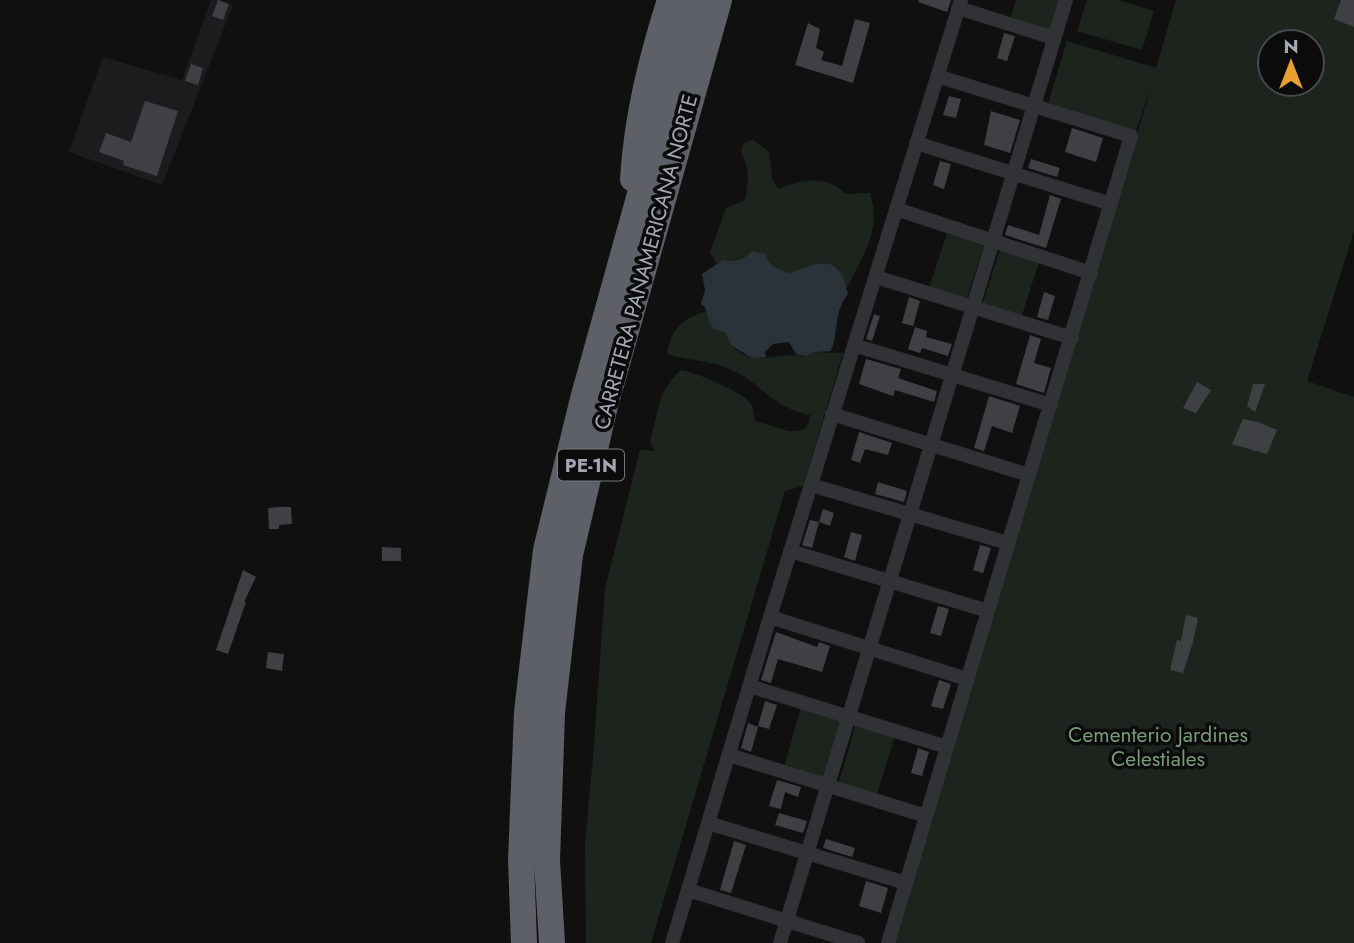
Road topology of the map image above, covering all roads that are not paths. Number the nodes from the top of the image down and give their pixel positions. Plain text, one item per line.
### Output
1 (670, 0) edge
2 (694, 0) edge
3 (719, 0) edge
4 (1066, 0) edge
5 (960, 4) edge
6 (1054, 38) junction
7 (937, 76) junction
8 (1033, 107) junction
9 (916, 144) junction
10 (1013, 174) junction
11 (1111, 204) junction
12 (896, 209) junction
13 (628, 236) junction
14 (993, 241) junction
15 (1091, 273) junction
16 (876, 277) junction
17 (973, 307) junction
18 (1072, 338) junction
19 (854, 345) junction
20 (952, 375) junction
21 (1051, 405) junction
22 (832, 414) junction
23 (931, 444) junction
24 (1029, 475) junction
25 (811, 485) junction
26 (910, 514) junction
27 (1008, 543) junction
28 (790, 551) junction
29 (890, 581) junction
30 (988, 611) junction
31 (770, 617) junction
32 (869, 649) junction
33 (967, 679) junction
34 (749, 686) junction
35 (849, 717) junction
36 (947, 747) junction
37 (729, 755) junction
38 (828, 786) junction
39 (926, 816) junction
40 (708, 823) junction
41 (807, 853) junction
42 (906, 883) junction
43 (688, 890) junction
44 (787, 921) junction
45 (524, 943) edge
46 (552, 943) edge
47 (672, 943) edge
48 (780, 943) edge
49 (858, 943) edge
50 (888, 943) edge

1 - 13 highway
2 - 13 highway, CARRETERA PANAMERICANA NORTE / PE-1N
3 - 46 highway, CARRETERA PANAMERICANA NORTE / PE-1N
4 - 6 street
5 - 6 street
5 - 7 street
6 - 8 street
7 - 8 street
7 - 9 street
8 - 10 street
8 - 11 street
9 - 10 street
9 - 12 street
10 - 11 street
10 - 14 street
11 - 15 street
12 - 14 street
12 - 16 street
13 - 45 highway, CARRETERA PANAMERICANA NORTE / PE-1N
14 - 15 street
14 - 17 street
15 - 18 street
16 - 17 street
16 - 19 street
17 - 18 street
17 - 20 street
18 - 21 street
19 - 20 street
19 - 22 street
20 - 21 street
20 - 23 street
21 - 24 street
22 - 23 street
22 - 25 street
23 - 24 street
23 - 26 street
24 - 27 street
25 - 26 street
25 - 28 street
26 - 27 street
26 - 29 street
27 - 30 street
28 - 29 street
28 - 31 street
29 - 30 street
29 - 32 street
30 - 33 street
31 - 32 street
31 - 34 street
32 - 33 street
32 - 35 street
33 - 36 street
34 - 35 street
34 - 37 street
35 - 36 street
35 - 38 street
36 - 39 street
37 - 38 street
37 - 40 street
38 - 39 street
38 - 41 street
39 - 42 street
40 - 41 street
40 - 43 street
41 - 42 street
41 - 44 street
42 - 50 street
43 - 44 street
43 - 47 street
44 - 48 street
44 - 49 street

